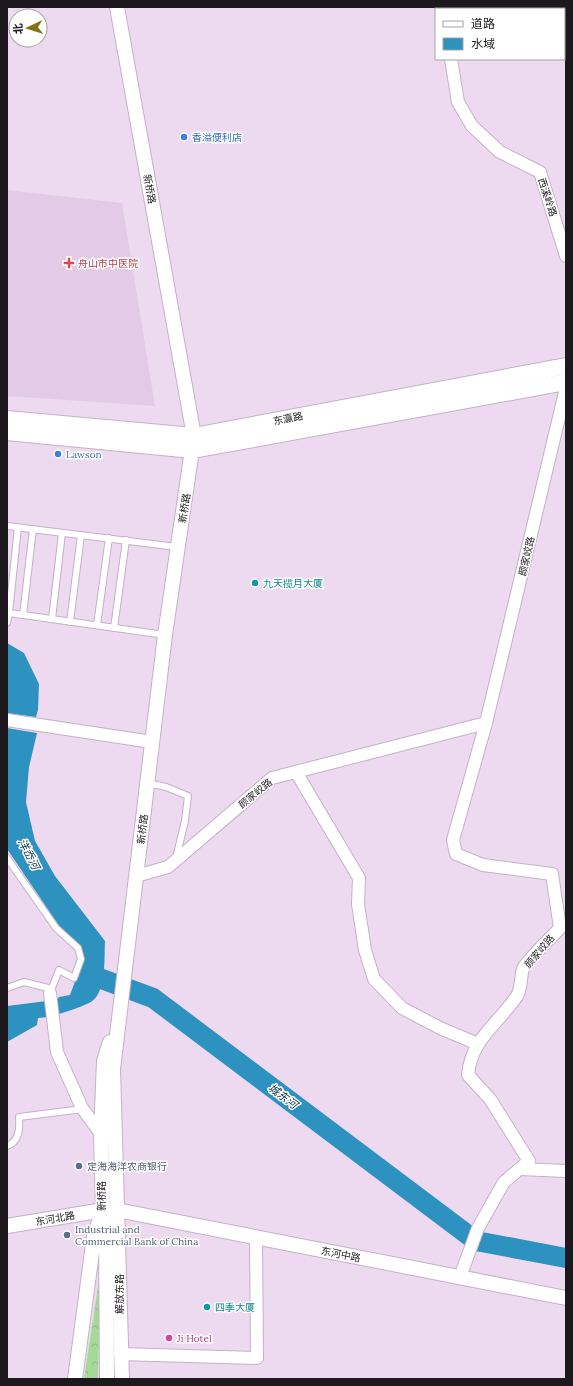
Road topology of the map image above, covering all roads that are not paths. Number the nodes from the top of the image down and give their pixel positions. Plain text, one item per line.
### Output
1 (117, 7) edge
2 (451, 60) edge
3 (566, 256) edge
4 (566, 366) edge
5 (566, 382) edge
6 (566, 388) edge
7 (7, 419) edge
8 (7, 432) edge
9 (194, 443) junction
10 (7, 526) edge
11 (18, 527) junction
12 (34, 529) junction
13 (62, 533) junction
14 (81, 535) junction
15 (109, 538) junction
16 (126, 540) junction
17 (178, 547) junction
18 (9, 613) junction
19 (23, 615) junction
20 (52, 619) junction
21 (70, 622) junction
22 (7, 623) edge
23 (97, 625) junction
24 (114, 628) junction
25 (165, 635) junction
26 (7, 720) edge
27 (486, 723) junction
28 (152, 742) junction
29 (296, 772) junction
30 (147, 783) junction
31 (7, 858) edge
32 (176, 860) junction
33 (136, 876) junction
34 (563, 925) edge
35 (7, 988) edge
36 (51, 991) junction
37 (120, 1013) junction
38 (478, 1044) junction
39 (83, 1109) junction
40 (101, 1134) junction
41 (7, 1146) edge
42 (520, 1169) junction
43 (566, 1171) edge
44 (110, 1210) junction
45 (7, 1226) edge
46 (256, 1237) junction
47 (460, 1277) junction
48 (566, 1298) edge
49 (120, 1354) junction
50 (75, 1379) edge
51 (107, 1379) edge
52 (122, 1379) edge

1 - 9 street, 新桥路
2 - 3 street, 西溪岭路
4 - 9 main road, 东瀛路
5 - 9 main road, 东瀛路
6 - 27 street, 颜家峧路
7 - 9 main road, 东瀛路
8 - 9 main road, 东瀛路
9 - 17 street, 新桥路
10 - 11 lane
11 - 12 lane
11 - 18 lane
12 - 13 lane
12 - 19 lane
13 - 14 lane
13 - 20 lane
14 - 15 lane
14 - 21 lane
15 - 16 lane
15 - 23 lane
16 - 17 lane
16 - 24 lane
17 - 25 street, 新桥路
18 - 19 lane
18 - 22 lane
19 - 20 lane
20 - 21 lane
21 - 23 lane
23 - 24 lane
24 - 25 lane
25 - 28 street, 新桥路
26 - 28 street
27 - 29 street, 颜家峧路
27 - 34 street, 颜家峧路
28 - 30 street, 新桥路
29 - 32 street, 颜家峧路
29 - 38 street
30 - 32 lane
30 - 33 street, 新桥路
31 - 36 lane
32 - 33 street, 颜家峧路
33 - 37 street, 新桥路
34 - 38 street, 颜家峧路
35 - 36 lane
36 - 39 street
37 - 40 street, 新桥路
37 - 44 street, 新桥路
38 - 42 street, 颜家峧路
39 - 40 street
39 - 41 lane
40 - 44 street, 新桥路
42 - 43 street
42 - 47 street
44 - 45 street, 东河北路
44 - 46 street, 东河中路
44 - 49 street, 解放东路
44 - 50 street, 新桥路
44 - 51 street
46 - 47 street, 东河中路
46 - 49 street
47 - 48 street, 东河中路
49 - 52 street, 解放东路

